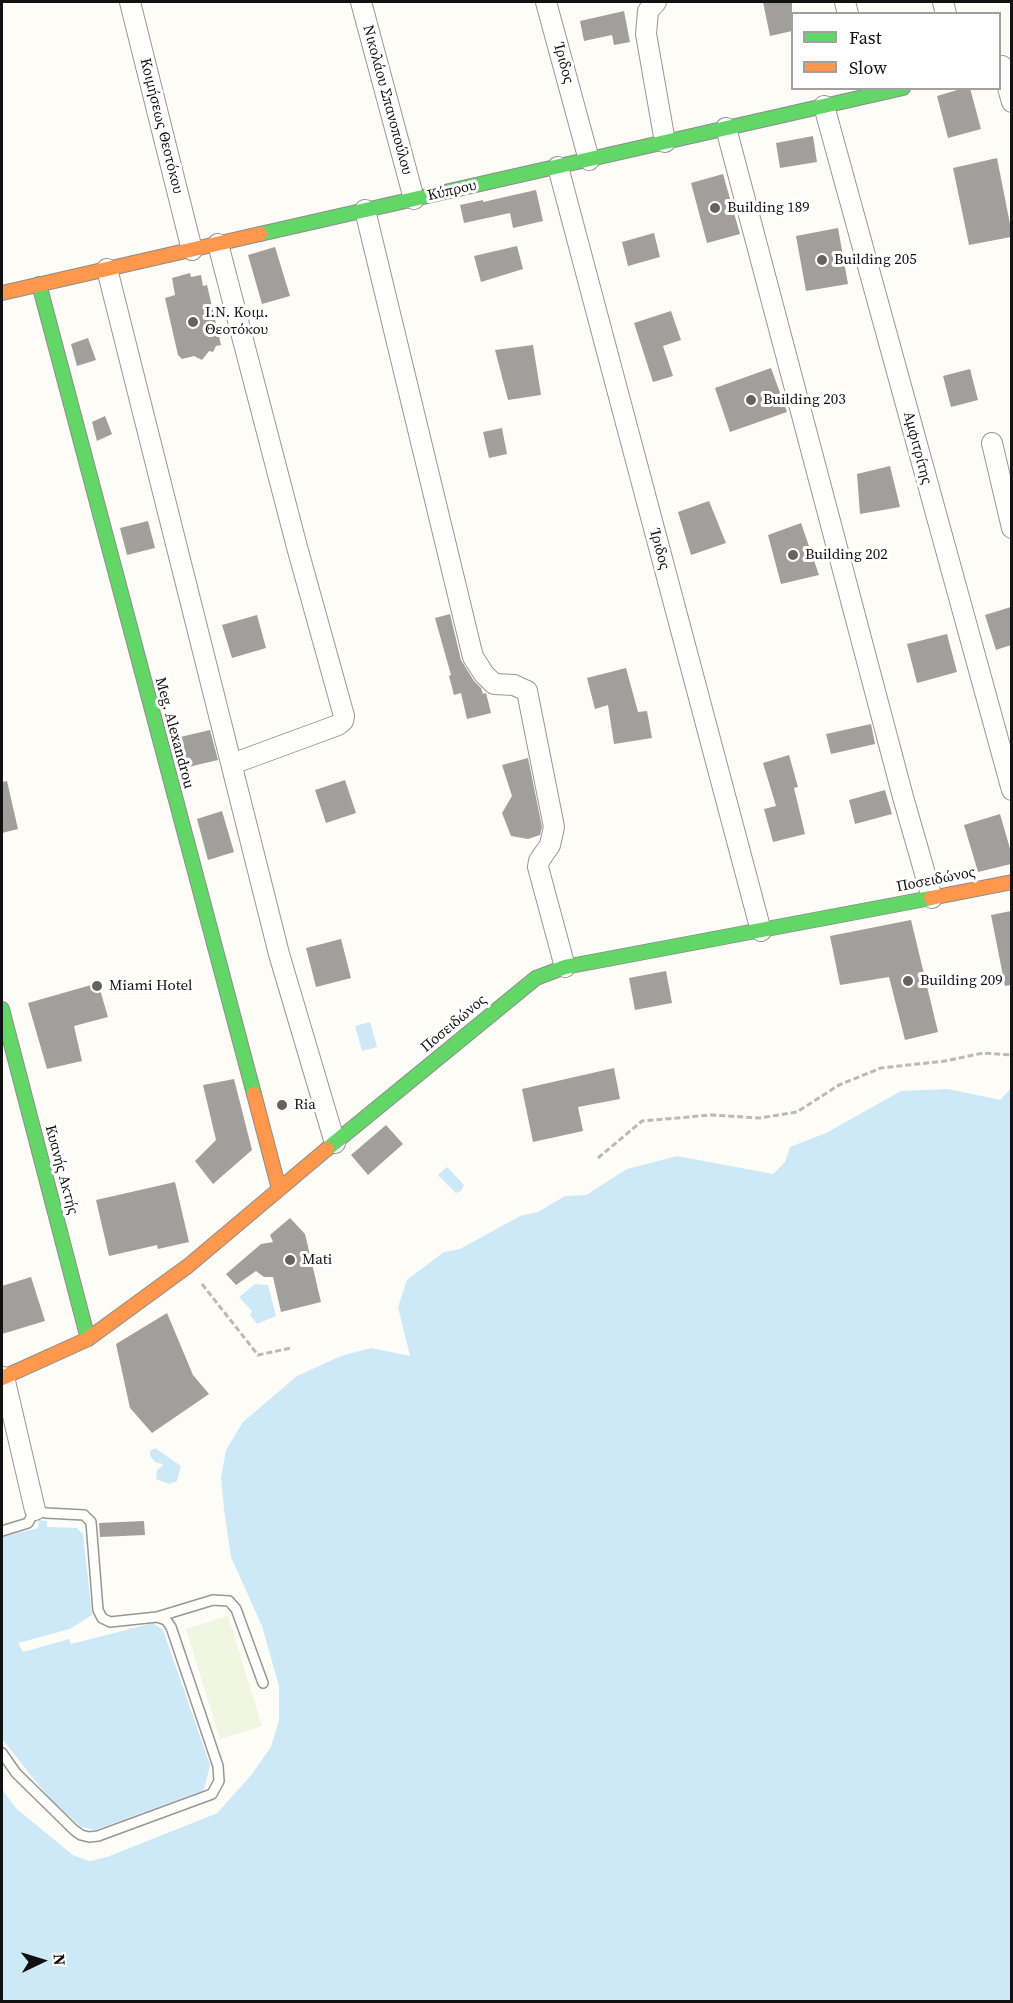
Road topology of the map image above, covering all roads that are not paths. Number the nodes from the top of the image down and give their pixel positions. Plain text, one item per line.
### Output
1 (130, 2) edge
2 (361, 2) edge
3 (546, 2) edge
4 (656, 2) edge
5 (1004, 65) edge
6 (886, 90) edge
7 (868, 92) edge
8 (1011, 102) edge
9 (824, 106) junction
10 (726, 129) junction
11 (665, 142) junction
12 (588, 160) junction
13 (558, 166) junction
14 (414, 199) junction
15 (365, 210) junction
16 (218, 244) junction
17 (192, 250) junction
18 (106, 269) junction
19 (39, 284) junction
20 (2, 293) edge
21 (992, 443) dead end
22 (1011, 528) edge
23 (232, 764) junction
24 (1011, 790) edge
25 (1011, 882) edge
26 (932, 898) junction
27 (760, 931) junction
28 (565, 967) junction
29 (2, 1009) edge
30 (335, 1143) junction
31 (279, 1189) junction
32 (88, 1339) junction
33 (3, 1377) edge
34 (35, 1510) junction
35 (2, 1531) edge
36 (157, 1617) junction
37 (263, 1683) dead end
38 (2, 1753) edge

1 - 17 street, Κοιμήσεως Θεοτόκου
2 - 14 street, Νικολάου Σπανοπούλου
3 - 12 street, Ίριδος
4 - 11 street
5 - 8 street
6 - 7 street, Κύπρου
7 - 9 street, Κύπρου
9 - 10 street, Κύπρου
9 - 24 street, Αμφιτρίτης
10 - 11 street, Κύπρου
10 - 26 street
11 - 12 street, Κύπρου
12 - 13 street, Κύπρου
13 - 14 street, Κύπρου
13 - 27 street, Ίριδος
14 - 15 street, Κύπρου
15 - 16 street, Κύπρου
15 - 28 street
16 - 17 street, Κύπρου
16 - 23 street
17 - 18 street, Κύπρου
18 - 19 street, Κύπρου
18 - 23 street
19 - 20 street, Κύπρου
19 - 31 street, Meg. Alexandrou
21 - 22 street
23 - 30 street
25 - 26 street, Ποσειδώνος
26 - 27 street, Ποσειδώνος
27 - 28 street, Ποσειδώνος
28 - 30 street, Ποσειδώνος
29 - 32 street, Κυανής Ακτής
30 - 31 street, Ποσειδώνος
31 - 32 street, Ποσειδώνος
32 - 33 street, Ποσειδώνος
33 - 34 street
34 - 35 lane
34 - 36 lane
36 - 37 lane
36 - 38 lane

